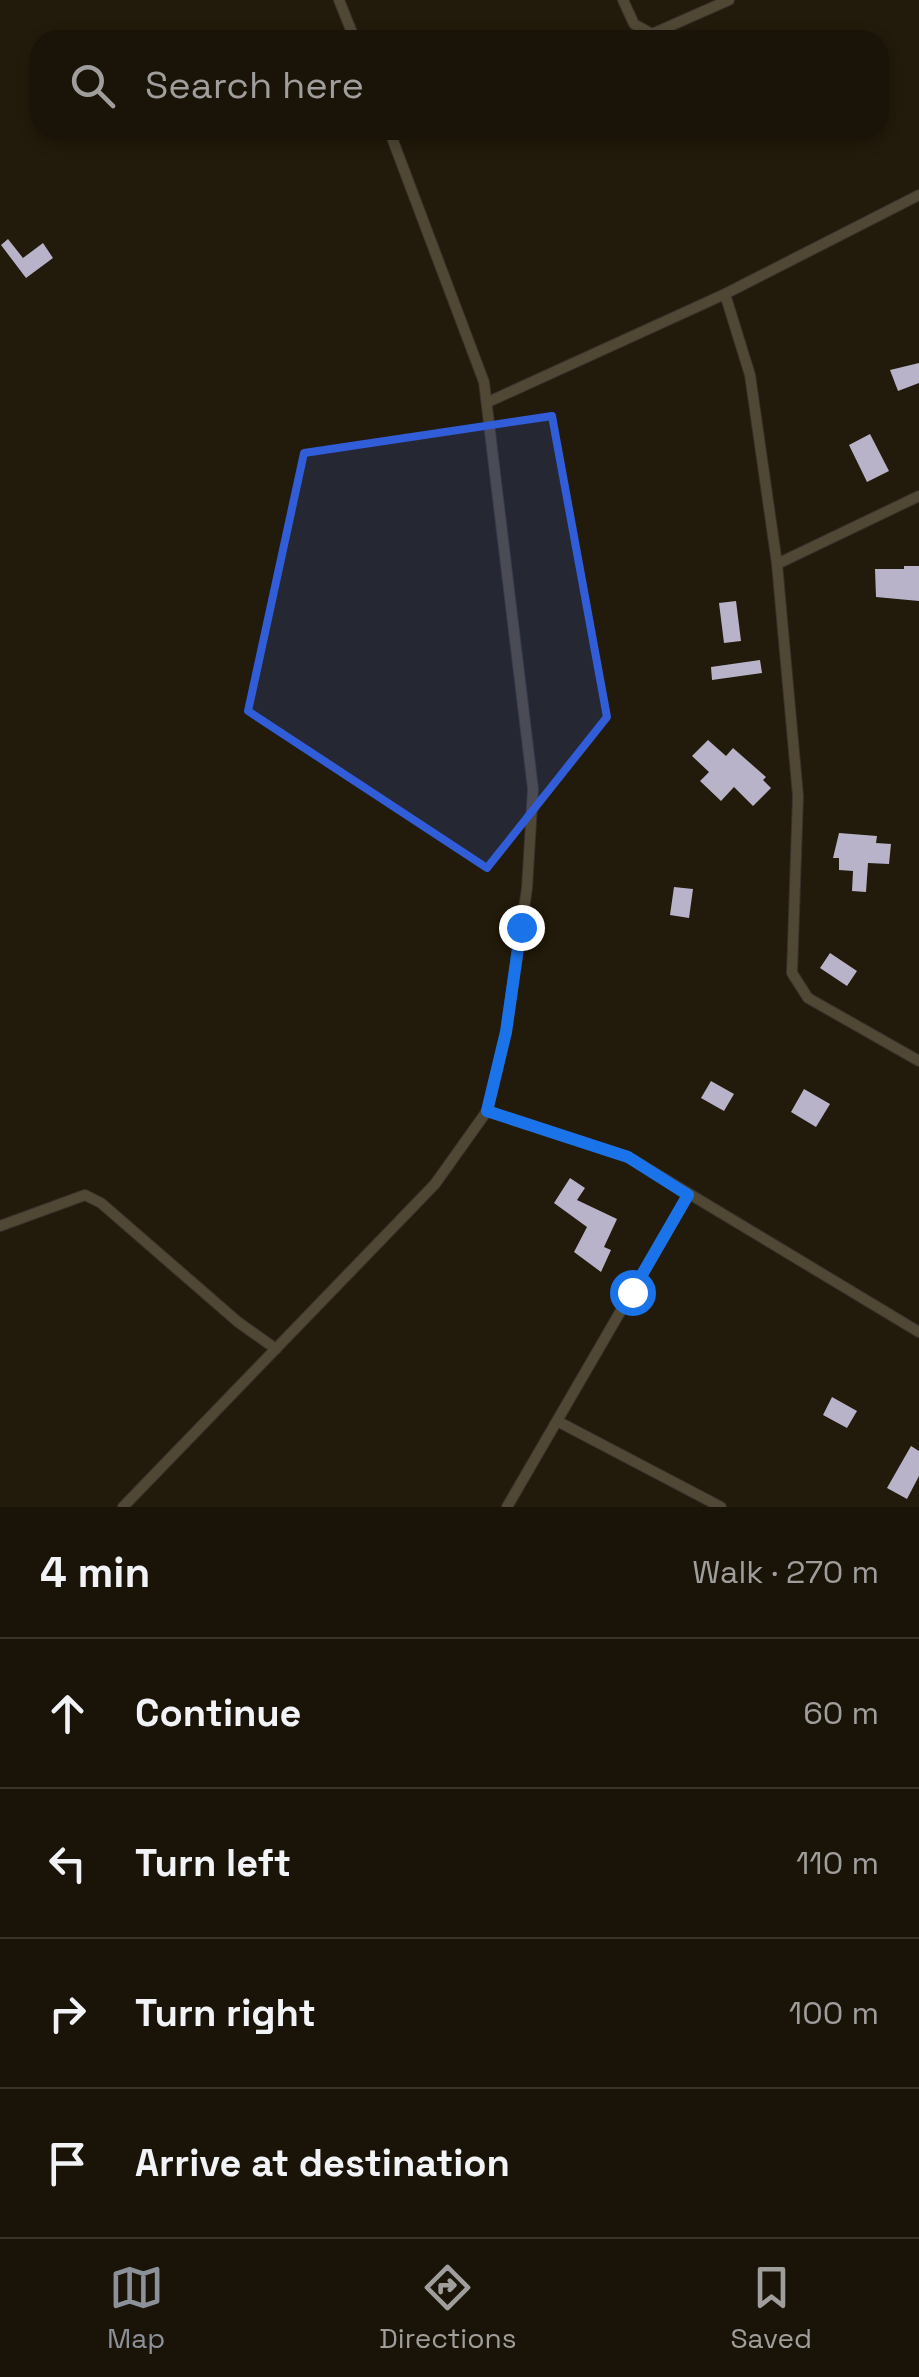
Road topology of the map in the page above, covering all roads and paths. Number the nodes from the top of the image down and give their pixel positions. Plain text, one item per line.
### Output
1 (339, 0) edge
2 (623, 0) edge
3 (728, 0) edge
4 (351, 30) edge
5 (639, 30) edge
6 (661, 30) edge
7 (394, 140) edge
8 (919, 195) edge
9 (726, 294) junction
10 (488, 402) junction
11 (919, 496) edge
12 (777, 564) junction
13 (919, 1061) edge
14 (487, 1111) junction
15 (688, 1195) junction
16 (0, 1226) edge
17 (919, 1332) edge
18 (276, 1349) junction
19 (558, 1421) junction
20 (124, 1507) edge
21 (507, 1507) edge
22 (721, 1507) edge

1 - 4 street
2 - 5 street
3 - 6 street
7 - 10 street
8 - 9 street
9 - 10 street
9 - 12 street
10 - 14 street
11 - 12 street
12 - 13 street
14 - 15 street
14 - 18 street
15 - 17 street
15 - 19 street
16 - 18 street
18 - 20 street
19 - 21 street
19 - 22 street

